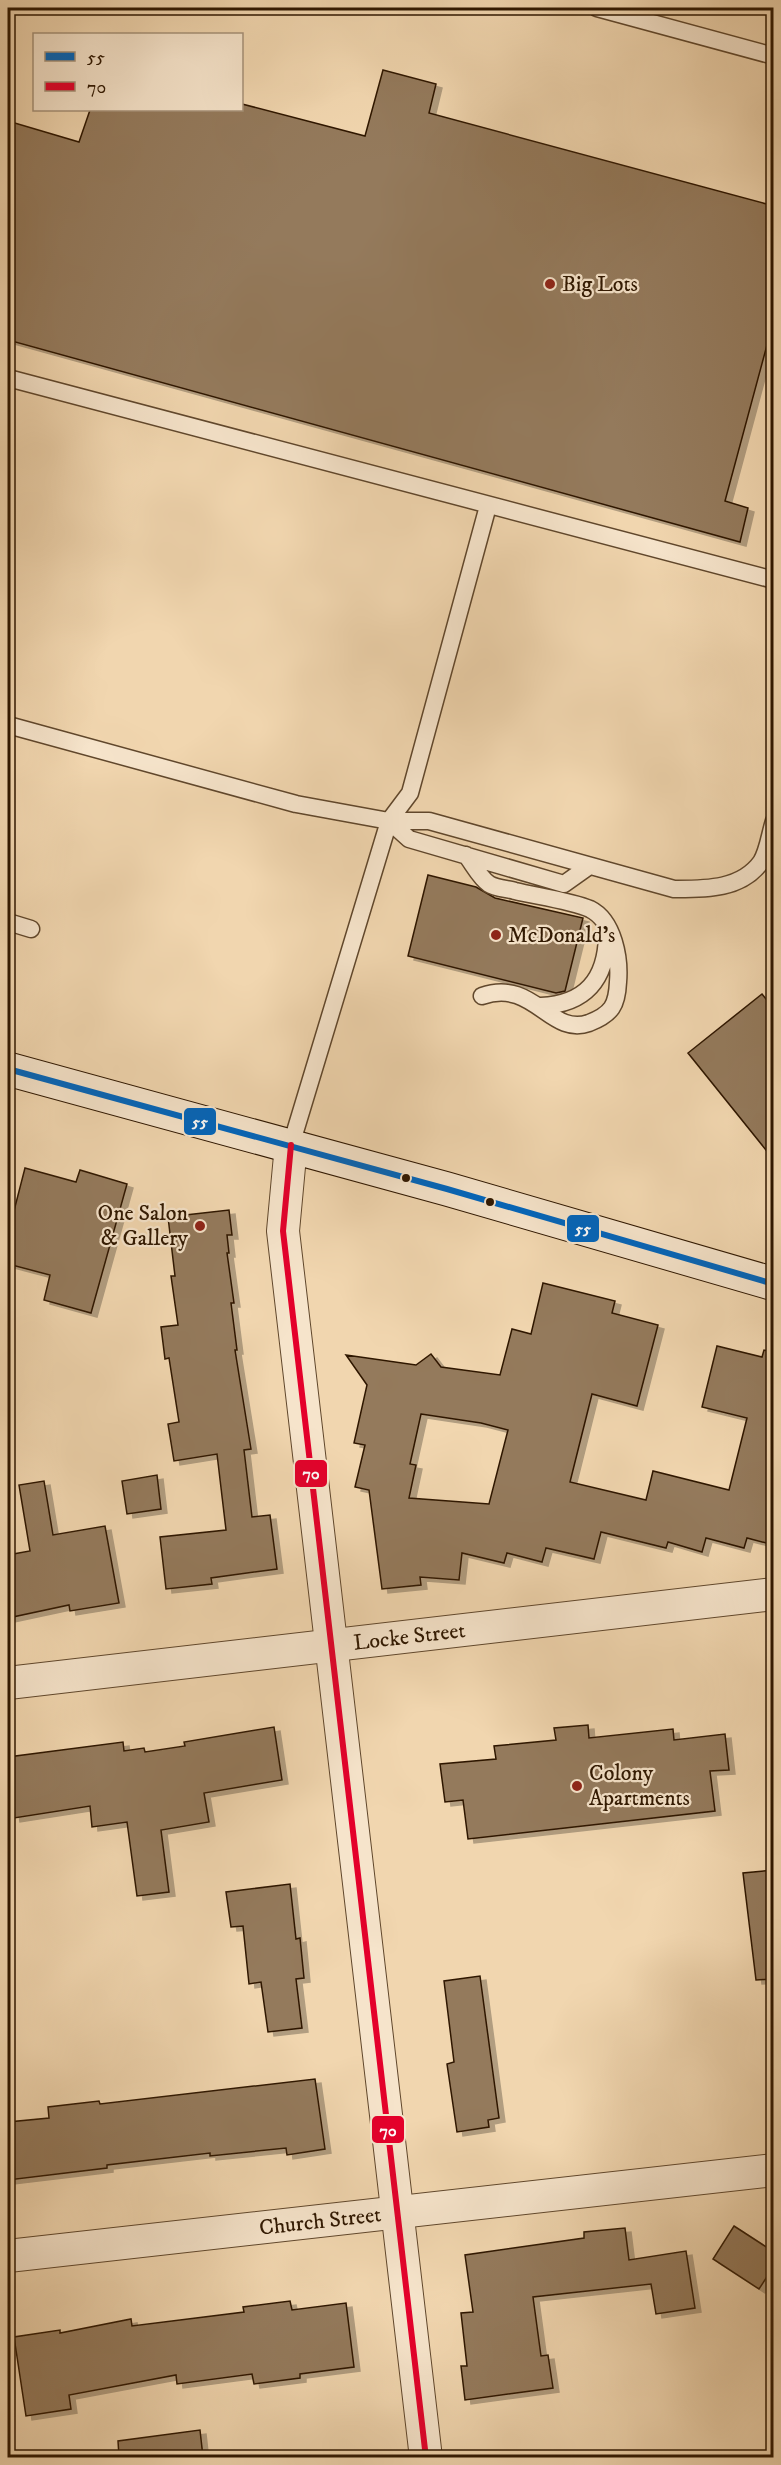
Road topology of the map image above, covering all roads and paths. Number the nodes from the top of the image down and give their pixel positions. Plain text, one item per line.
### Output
1 (597, 8) edge
2 (774, 56) edge
3 (8, 378) edge
4 (488, 506) junction
5 (774, 580) edge
6 (8, 725) edge
7 (774, 820) edge
8 (389, 821) junction
9 (466, 855) junction
10 (588, 867) junction
11 (8, 922) edge
12 (607, 926) junction
13 (31, 930) dead end
14 (482, 996) dead end
15 (541, 1006) junction
16 (8, 1069) edge
17 (291, 1145) junction
18 (774, 1284) edge
19 (774, 1594) edge
20 (331, 1646) junction
21 (8, 1683) edge
22 (774, 2170) edge
23 (397, 2213) junction
24 (8, 2256) edge
25 (426, 2457) edge

1 - 2 lane
3 - 4 lane
4 - 5 lane
4 - 8 lane
6 - 8 lane
7 - 10 lane
8 - 9 lane
8 - 10 lane
8 - 17 lane
9 - 10 lane
9 - 12 lane
11 - 13 lane
12 - 15 lane
12 - 15 lane
14 - 15 lane
16 - 17 main road
17 - 18 main road
17 - 20 street
19 - 20 street, Locke Street
20 - 21 street, Locke Street
20 - 23 street
22 - 23 street, Church Street
23 - 24 street, Church Street
23 - 25 street

